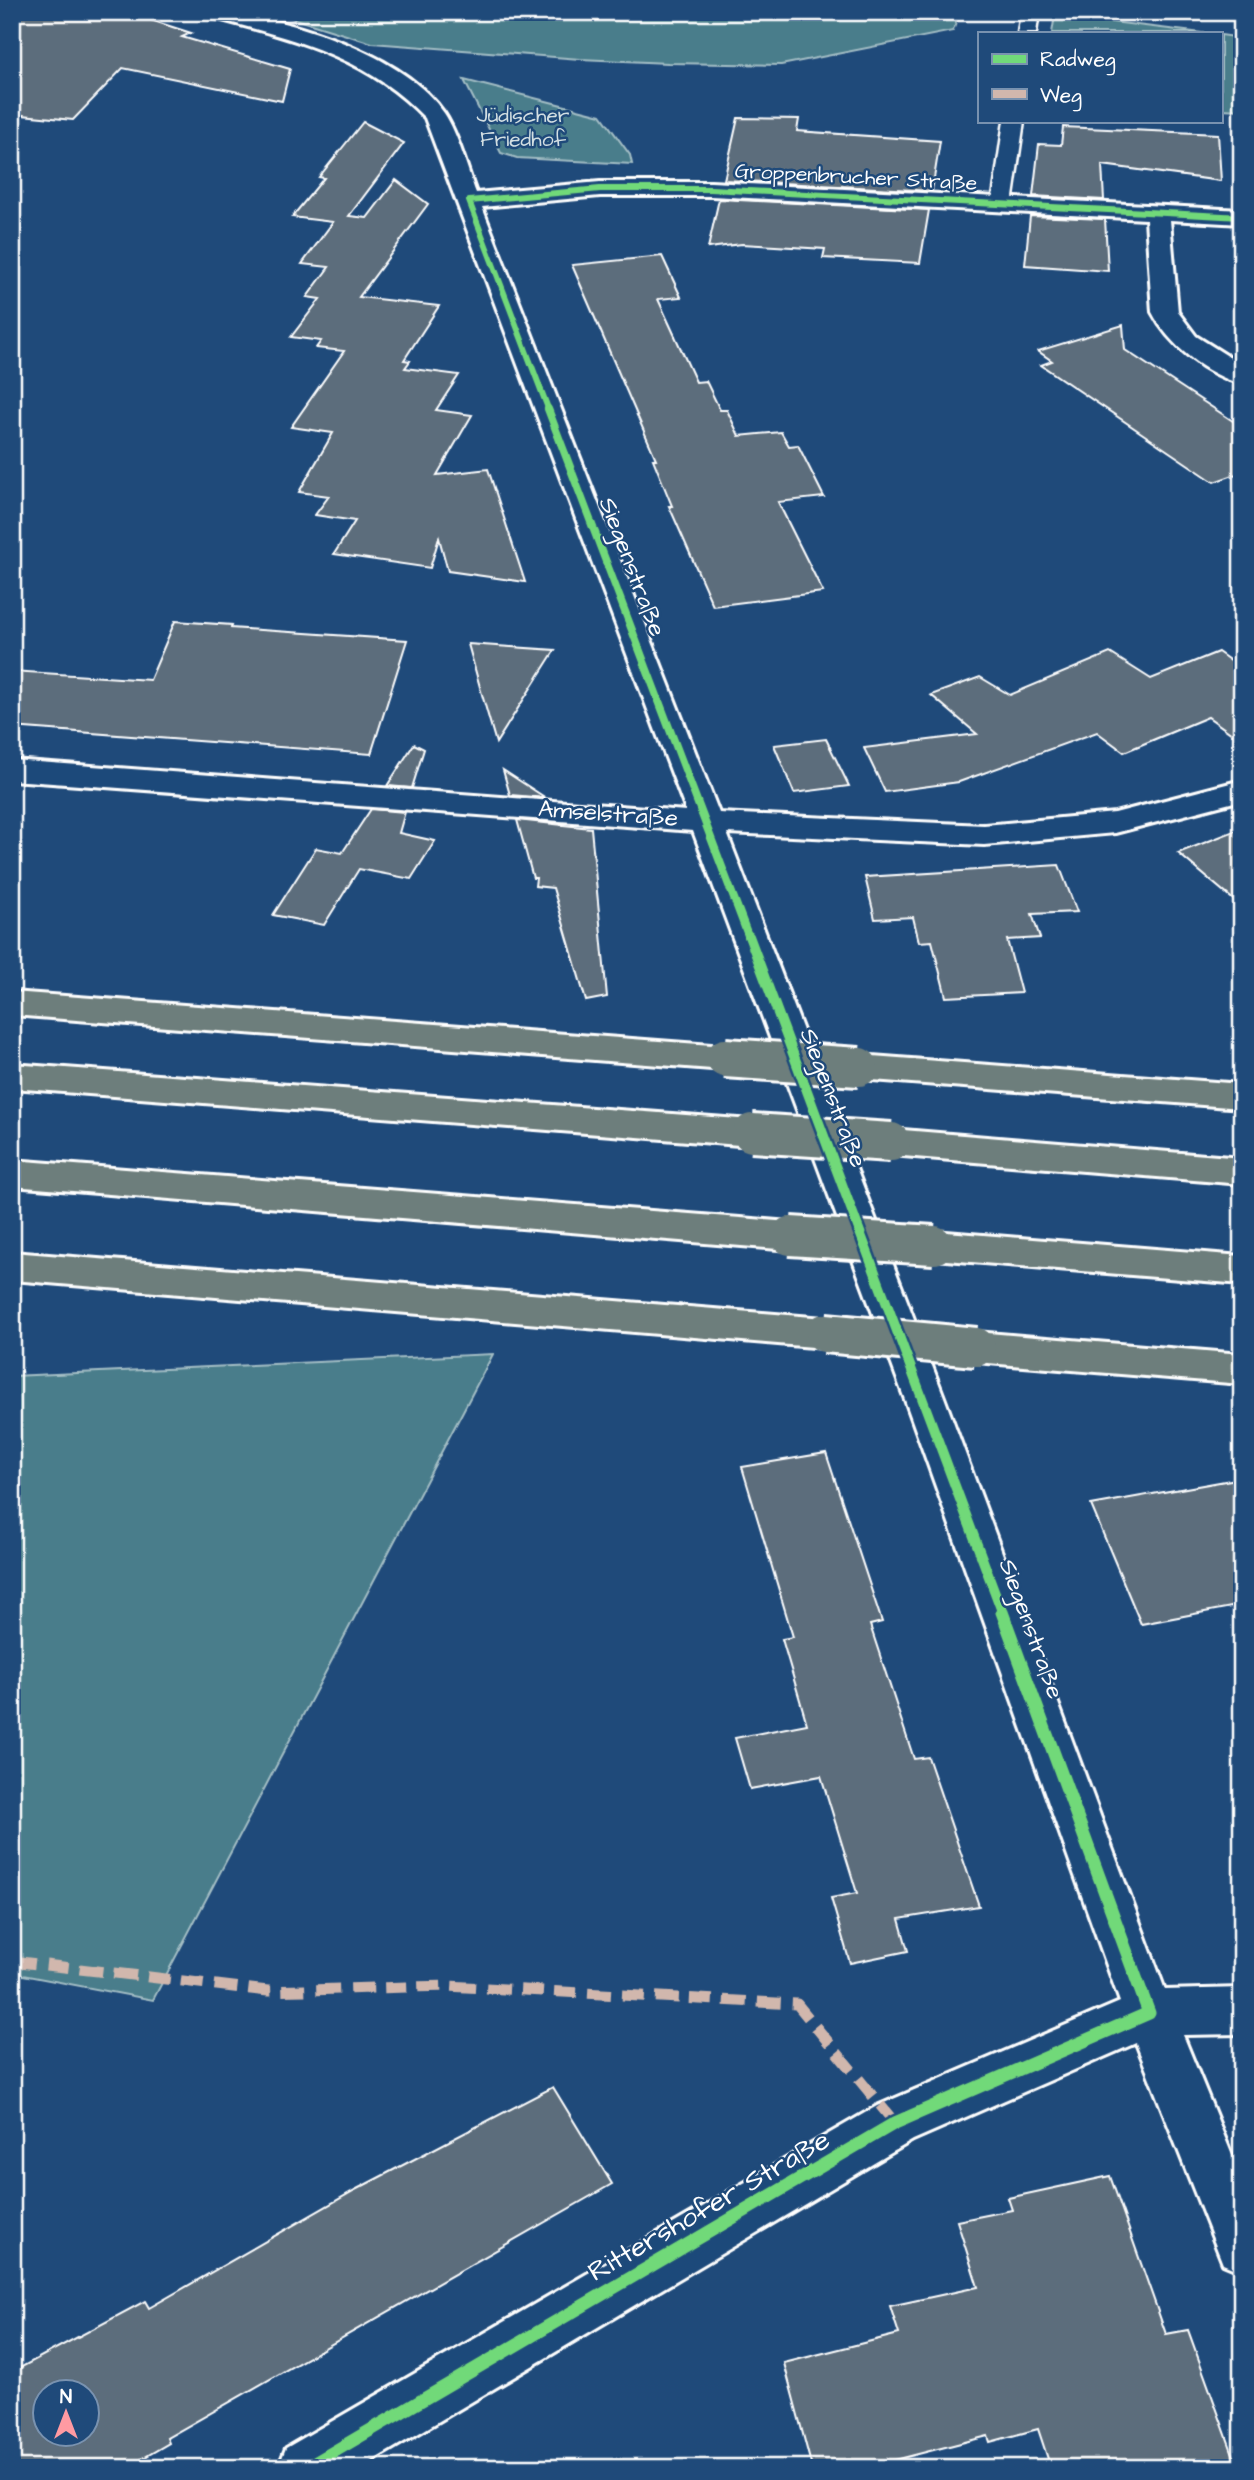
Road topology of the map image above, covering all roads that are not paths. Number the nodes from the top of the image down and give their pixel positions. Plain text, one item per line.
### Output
1 (214, 12) edge
2 (1030, 12) edge
3 (1168, 12) edge
4 (1187, 12) edge
5 (1027, 32) edge
6 (1014, 122) edge
7 (469, 201) junction
8 (1002, 204) junction
9 (1158, 213) junction
10 (1242, 217) edge
11 (1242, 376) edge
12 (12, 770) edge
13 (1242, 790) edge
14 (707, 822) junction
15 (12, 1003) edge
16 (12, 1076) edge
17 (1242, 1096) edge
18 (1242, 1171) edge
19 (12, 1173) edge
20 (12, 1266) edge
21 (1242, 1270) edge
22 (1242, 1369) edge
23 (1242, 2011) edge
24 (1149, 2012) junction
25 (1242, 2246) edge
26 (306, 2468) edge

1 - 7 street, Siegenstraße
2 - 5 lane
3 - 4 lane
6 - 8 lane
7 - 8 street, Groppenbrucher Straße
7 - 14 street, Siegenstraße
8 - 9 street, Groppenbrucher Straße
9 - 10 street, Groppenbrucher Straße
9 - 11 street
12 - 14 street, Amselstraße
13 - 14 street, Amselstraße
14 - 24 street, Siegenstraße
15 - 17 highway, bridge
16 - 18 highway, bridge
19 - 21 highway, bridge
20 - 22 highway, bridge
23 - 24 street, Rittershofer Straße
24 - 25 street, Siegenstraße
24 - 26 street, Rittershofer Straße

